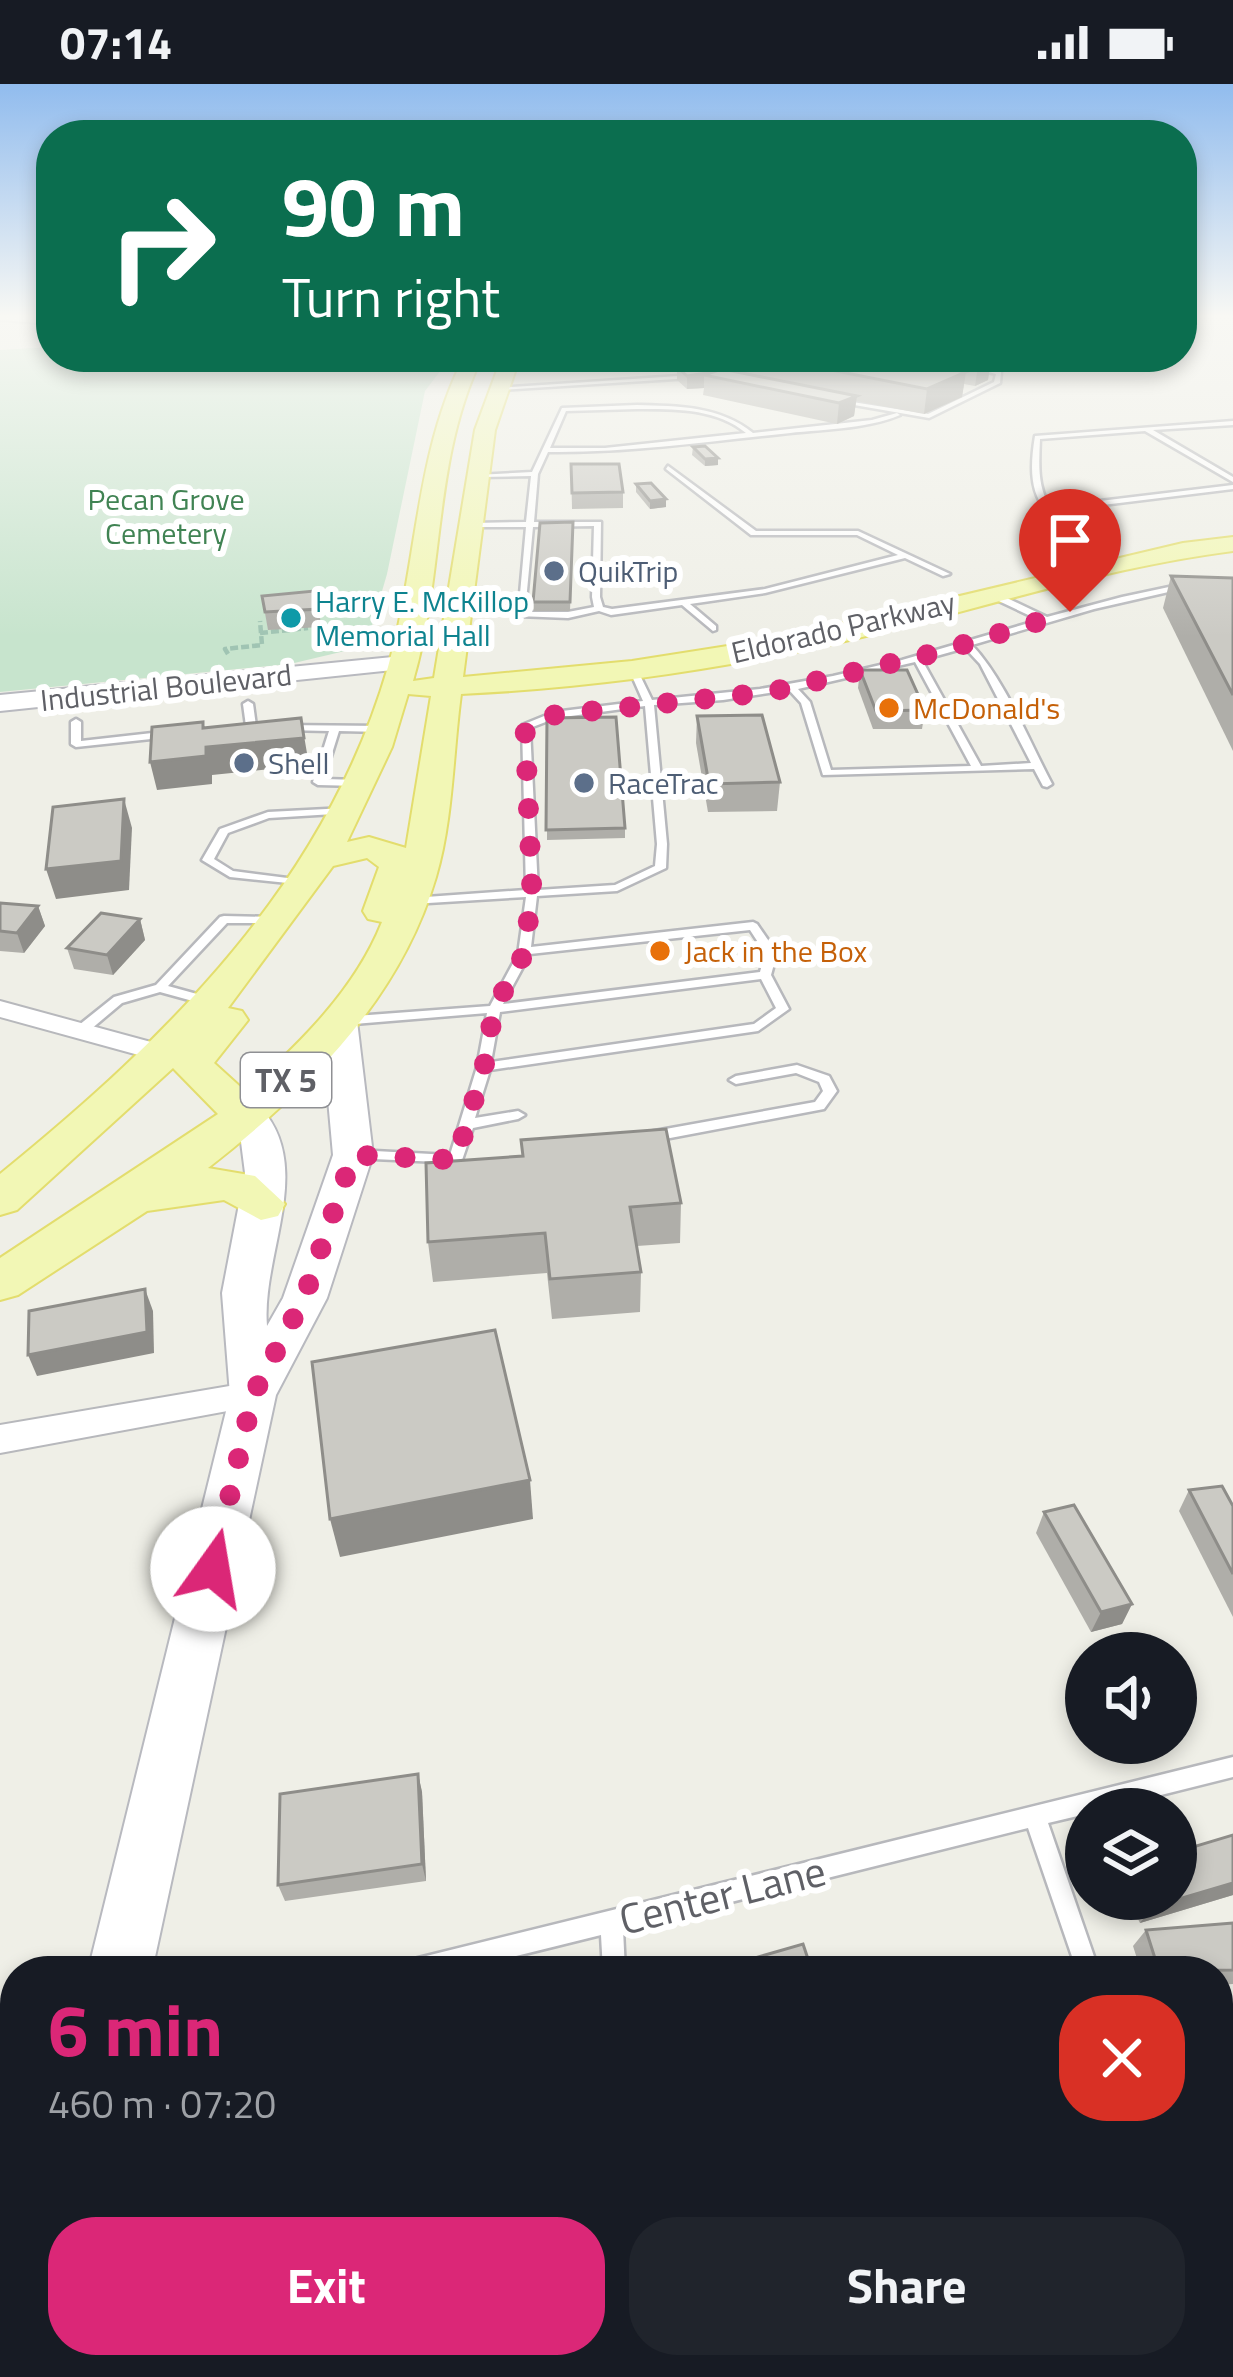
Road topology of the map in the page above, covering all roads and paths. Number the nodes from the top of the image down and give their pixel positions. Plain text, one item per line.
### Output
1 (445, 423) edge
2 (491, 423) edge
3 (559, 423) edge
4 (743, 423) edge
5 (836, 423) edge
6 (1233, 423) edge
7 (1146, 429) junction
8 (752, 435) junction
9 (548, 450) junction
10 (668, 468) dead end
11 (535, 474) junction
12 (480, 475) junction
13 (1233, 483) edge
14 (1047, 510) junction
15 (1233, 520) edge
16 (532, 524) junction
17 (473, 525) junction
18 (428, 526) junction
19 (1095, 539) junction
20 (1233, 544) edge
21 (1047, 548) dead end
22 (906, 555) junction
23 (957, 571) junction
24 (464, 578) junction
25 (422, 581) junction
26 (1191, 585) edge
27 (900, 586) dead end
28 (989, 593) junction
29 (686, 604) junction
30 (599, 608) junction
31 (792, 614) dead end
32 (1044, 619) junction
33 (260, 621) edge
34 (308, 628) edge
35 (713, 628) junction
36 (681, 632) dead end
37 (260, 633) junction
38 (966, 644) junction
39 (229, 654) dead end
40 (917, 658) junction
41 (458, 667) junction
42 (632, 668) junction
43 (399, 676) junction
44 (791, 687) junction
45 (0, 703) edge
46 (649, 704) junction
47 (250, 715) junction
48 (76, 722) junction
49 (229, 728) edge
50 (335, 728) junction
51 (383, 729) junction
52 (0, 730) edge
53 (186, 733) edge
54 (1038, 766) junction
55 (978, 769) junction
56 (1047, 784) dead end
57 (355, 797) junction
58 (302, 888) junction
59 (532, 893) junction
60 (412, 901) junction
61 (524, 951) junction
62 (380, 962) junction
63 (765, 975) junction
64 (160, 988) junction
65 (214, 1002) junction
66 (0, 1009) edge
67 (494, 1009) junction
68 (339, 1022) junction
69 (80, 1031) junction
70 (164, 1054) junction
71 (484, 1067) junction
72 (736, 1080) dead end
73 (518, 1115) dead end
74 (246, 1116) junction
75 (468, 1124) junction
76 (639, 1139) edge
77 (353, 1155) junction
78 (0, 1199) edge
79 (260, 1204) junction
80 (118, 1208) junction
81 (0, 1282) edge
82 (253, 1395) junction
83 (0, 1439) edge
84 (1233, 1767) edge
85 (1034, 1815) junction
86 (611, 1922) junction
87 (123, 1956) edge
88 (472, 1956) edge
89 (613, 1956) edge
90 (1083, 1956) edge

1 - 18 main road
2 - 12 main road, TX 5
3 - 9 lane
4 - 8 lane
5 - 8 lane
6 - 7 lane
7 - 13 lane
7 - 14 lane
8 - 9 lane
9 - 11 lane
10 - 22 lane
11 - 12 lane
11 - 16 lane
12 - 17 main road, TX 5
13 - 14 lane
14 - 19 lane
15 - 19 main road
16 - 17 lane
16 - 30 lane
16 - 30 lane
17 - 18 main road
17 - 24 main road, TX 5
18 - 25 main road
19 - 21 main road
20 - 28 main road, Eldorado Parkway
22 - 23 lane
22 - 29 lane
23 - 27 main road, Eldorado Parkway
23 - 28 main road
24 - 25 main road
24 - 41 main road, TX 5
25 - 43 main road
26 - 32 lane
28 - 32 lane
28 - 42 main road, Eldorado Parkway
29 - 30 lane
29 - 35 lane
31 - 35 main road, Eldorado Parkway
32 - 38 lane
33 - 37 path
34 - 37 path
35 - 36 main road, Eldorado Parkway
37 - 39 path
38 - 40 lane
38 - 54 lane
40 - 44 lane
40 - 55 lane
41 - 42 main road, Eldorado Parkway
41 - 43 main road, Eldorado Parkway
41 - 60 main road, TX 5
42 - 46 lane
43 - 45 street, Industrial Boulevard
43 - 47 street, Industrial Boulevard
43 - 51 main road
44 - 46 lane
44 - 55 lane
46 - 59 lane
46 - 59 lane
47 - 48 street, Industrial Boulevard
47 - 49 lane
47 - 50 lane
48 - 52 street, Industrial Boulevard
48 - 53 lane
50 - 51 lane
50 - 57 lane
51 - 57 main road
54 - 55 lane
54 - 56 lane
57 - 58 main road
57 - 58 lane
58 - 62 main road
58 - 64 lane
58 - 65 main road
58 - 74 main road
59 - 60 lane
59 - 61 lane
60 - 62 main road, TX 5
61 - 63 lane
61 - 67 lane
62 - 68 main road, TX 5
63 - 67 lane
63 - 71 lane
64 - 65 lane
64 - 69 lane
65 - 70 main road
66 - 69 street
67 - 68 lane
67 - 71 lane
68 - 74 main road, TX 5
68 - 77 street
69 - 70 street
70 - 78 main road
71 - 75 lane
72 - 76 lane
73 - 75 lane
74 - 79 street
74 - 80 main road, TX 5
75 - 77 lane
77 - 82 street
79 - 80 main road
79 - 82 street
80 - 81 main road, TX 5
82 - 83 street
82 - 87 street
84 - 85 lane, Center Lane
85 - 86 lane, Center Lane
85 - 90 lane
86 - 88 lane, Center Lane
86 - 89 lane

